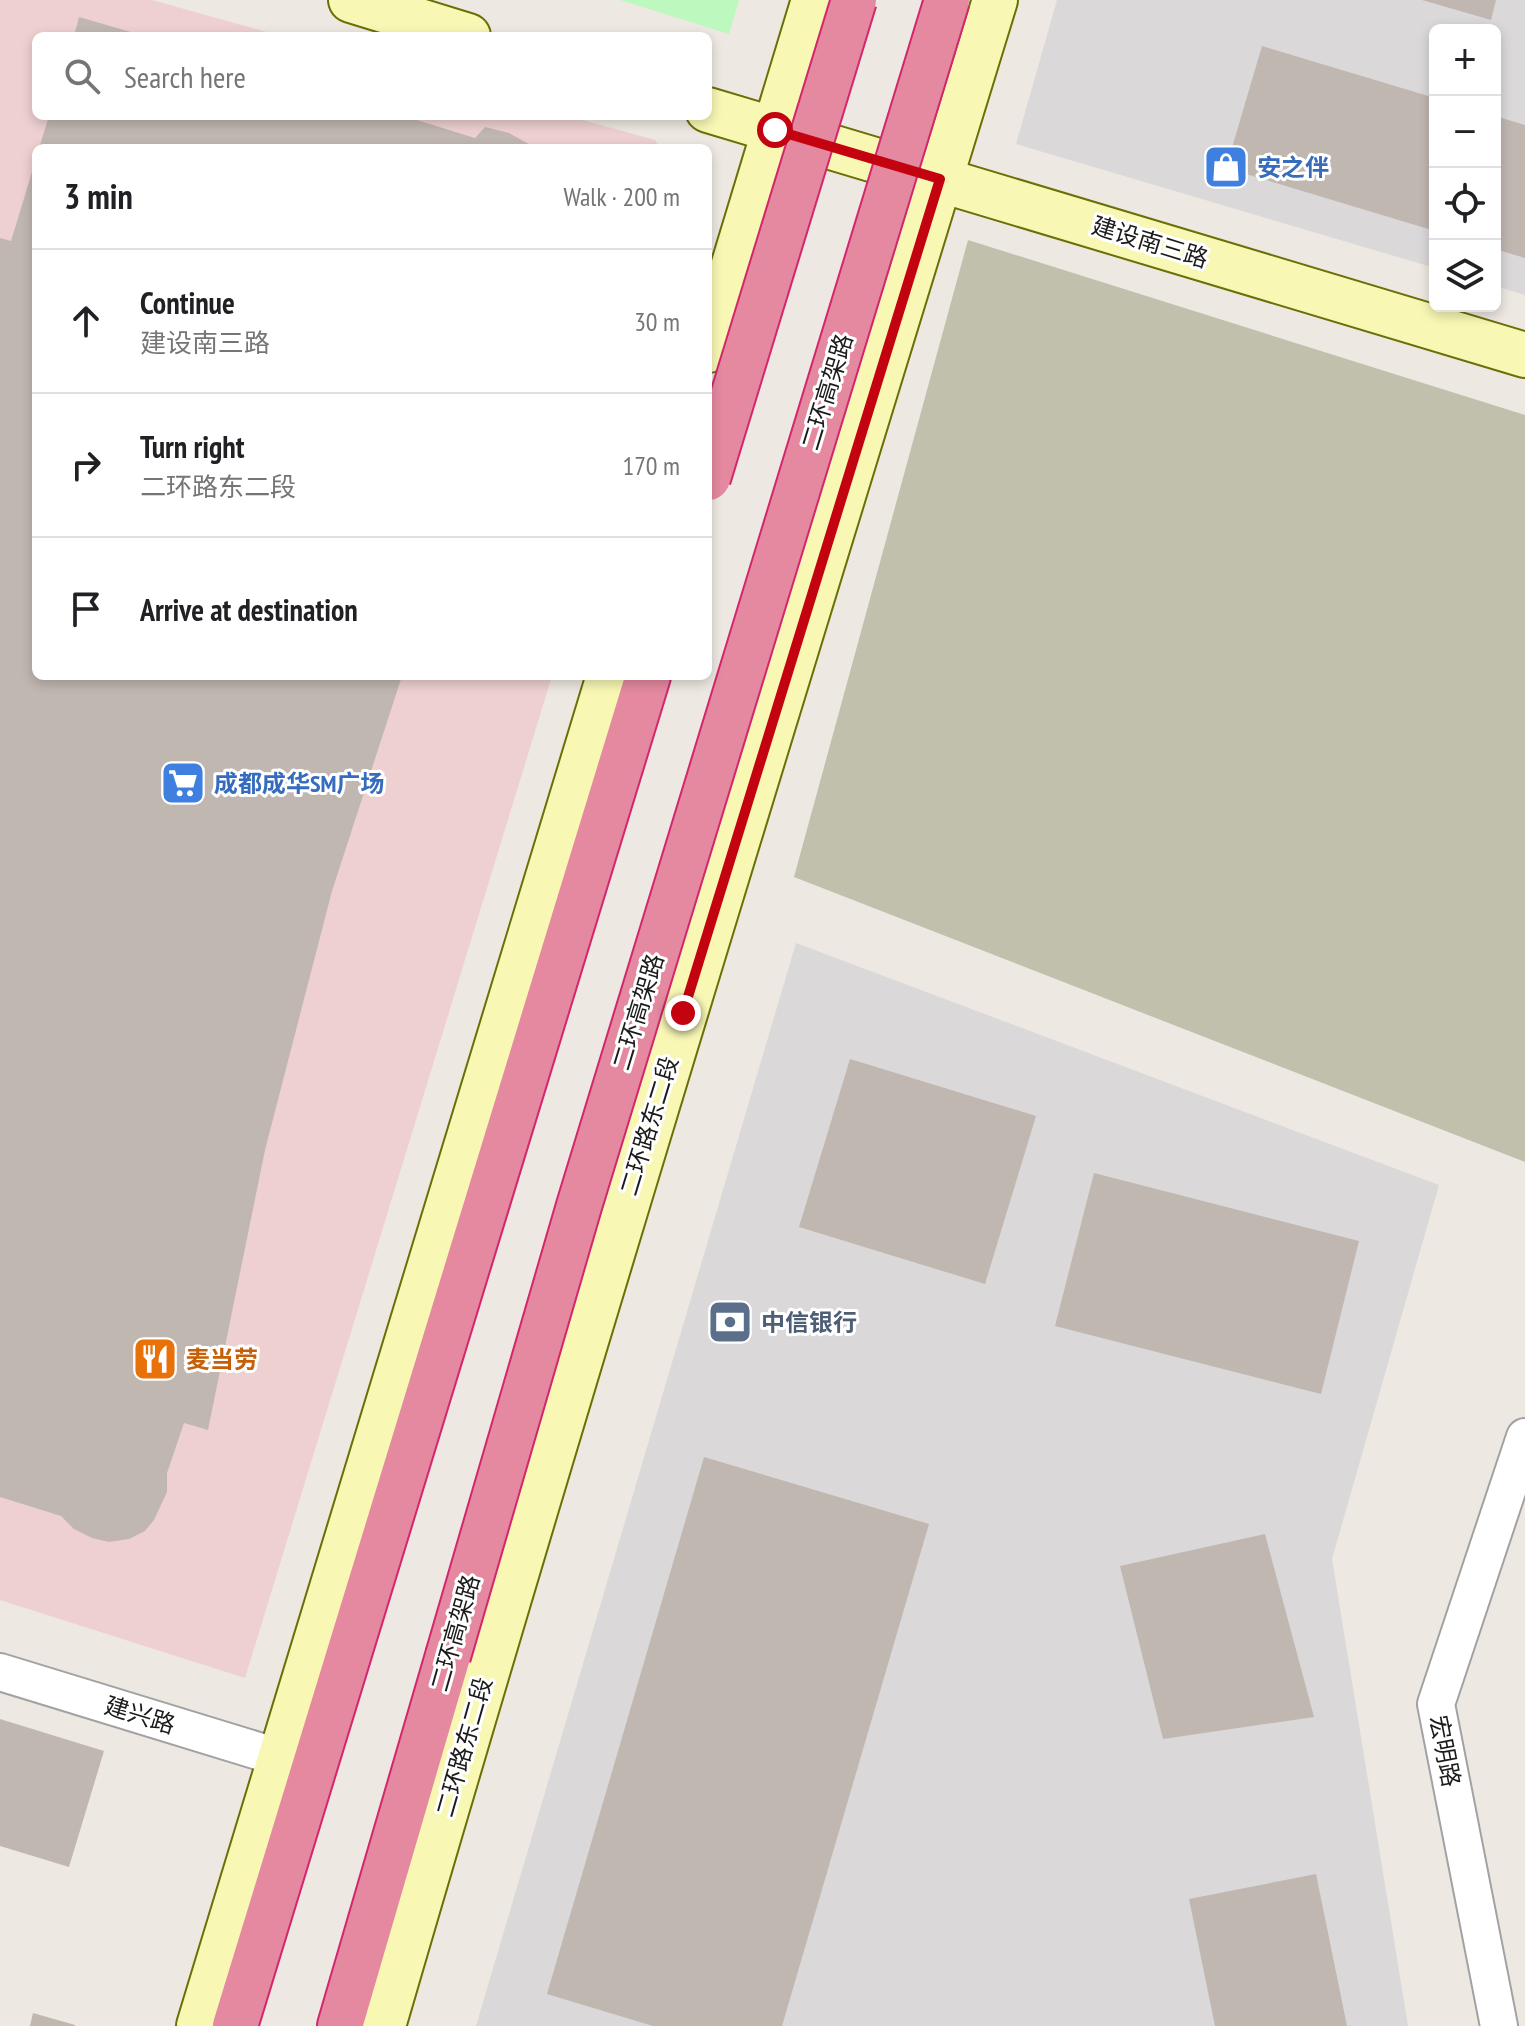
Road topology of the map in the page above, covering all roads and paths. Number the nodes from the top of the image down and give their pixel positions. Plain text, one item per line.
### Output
1 (351, 0) edge
2 (814, 0) edge
3 (854, 0) edge
4 (947, 0) edge
5 (995, 0) edge
6 (455, 32) edge
7 (712, 111) edge
8 (775, 130) junction
9 (940, 179) junction
10 (712, 337) edge
11 (1525, 355) edge
12 (712, 465) edge
13 (608, 680) edge
14 (647, 680) edge
15 (1525, 1437) edge
16 (0, 1672) edge
17 (281, 1758) junction
18 (199, 2026) edge
19 (235, 2026) edge
20 (340, 2026) edge
21 (383, 2026) edge
22 (1499, 2026) edge

1 - 6 main road
2 - 8 main road
3 - 12 highway, bridge
4 - 20 highway, 二环高架路, bridge
5 - 9 main road, 二环路东二段
7 - 8 main road, 建设南三路
8 - 9 main road, 建设南三路
8 - 10 main road
9 - 11 main road, 建设南三路
9 - 21 main road, 二环路东二段
13 - 17 main road
14 - 19 highway
15 - 22 street, 宏明路
16 - 17 street, 建兴路
17 - 18 main road

